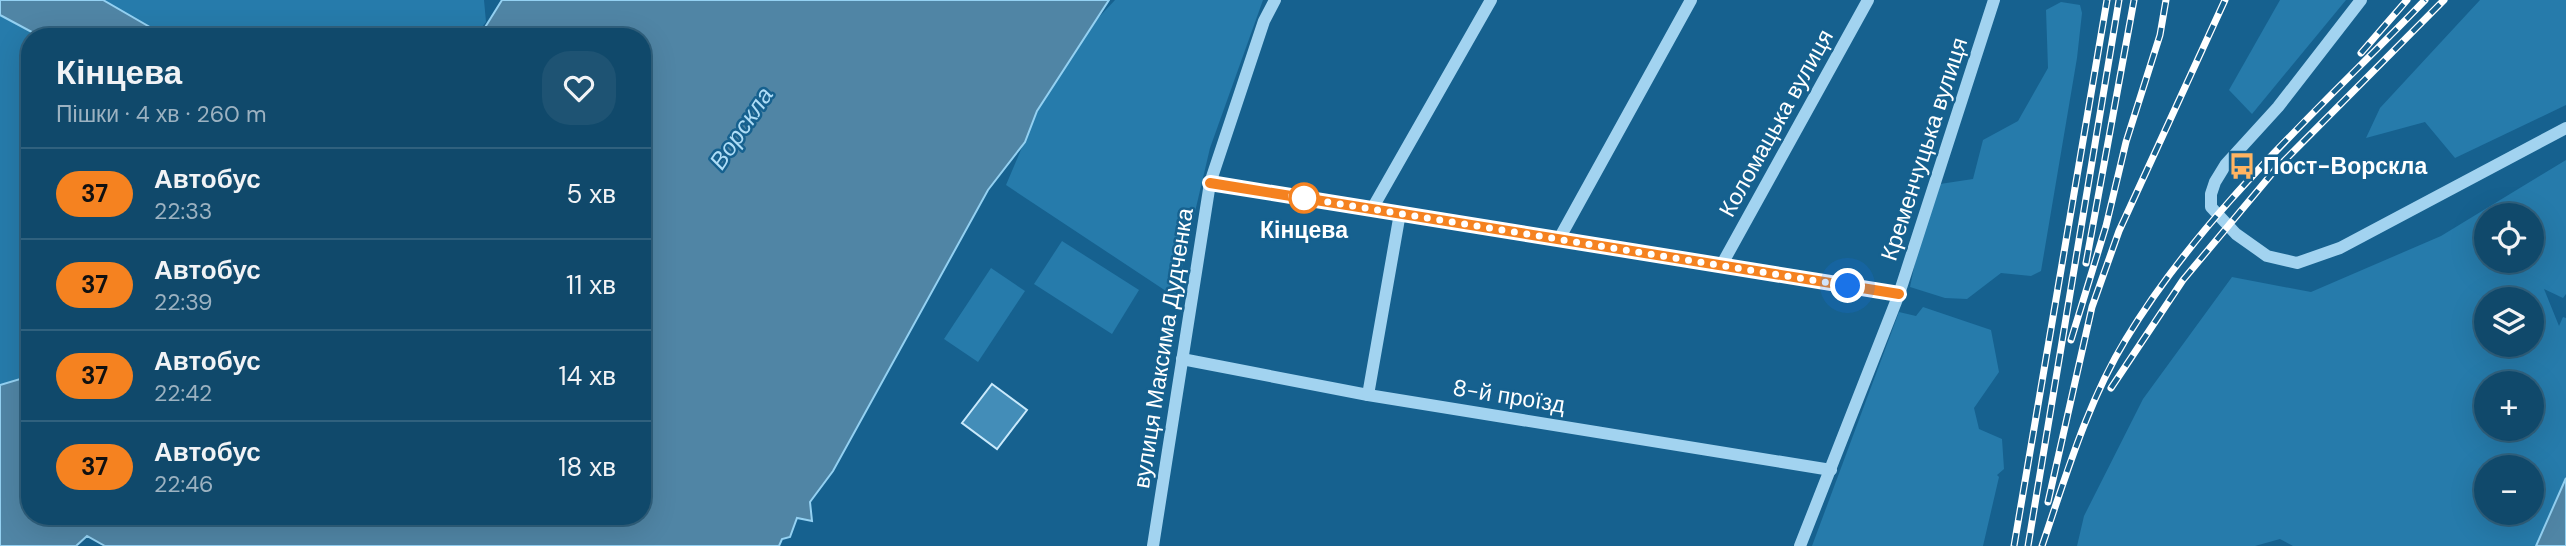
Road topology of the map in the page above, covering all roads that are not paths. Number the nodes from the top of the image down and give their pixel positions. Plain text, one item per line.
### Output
1 (1275, 0) edge
2 (1491, 0) edge
3 (1691, 0) edge
4 (1868, 0) edge
5 (1994, 0) edge
6 (2361, 0) edge
7 (2566, 128) edge
8 (1210, 183) junction
9 (1372, 209) junction
10 (1400, 214) junction
11 (1559, 239) junction
12 (1721, 266) junction
13 (1899, 294) junction
14 (1182, 359) junction
15 (1368, 395) junction
16 (1830, 470) junction
17 (1153, 546) edge
18 (1800, 546) edge

1 - 8 street, вулиця Максима Дудченка
2 - 9 street
3 - 11 street
4 - 12 street, Коломацька вулиця
5 - 13 street, Кременчуцька вулиця
6 - 7 street
8 - 9 street
8 - 14 street, вулиця Максима Дудченка
9 - 10 street
10 - 11 street
10 - 15 street
11 - 12 street
12 - 13 street
13 - 16 street, Кременчуцька вулиця
14 - 15 street, 8-й проїзд
14 - 17 street, вулиця Максима Дудченка
15 - 16 street, 8-й проїзд
16 - 18 street, Кременчуцька вулиця

